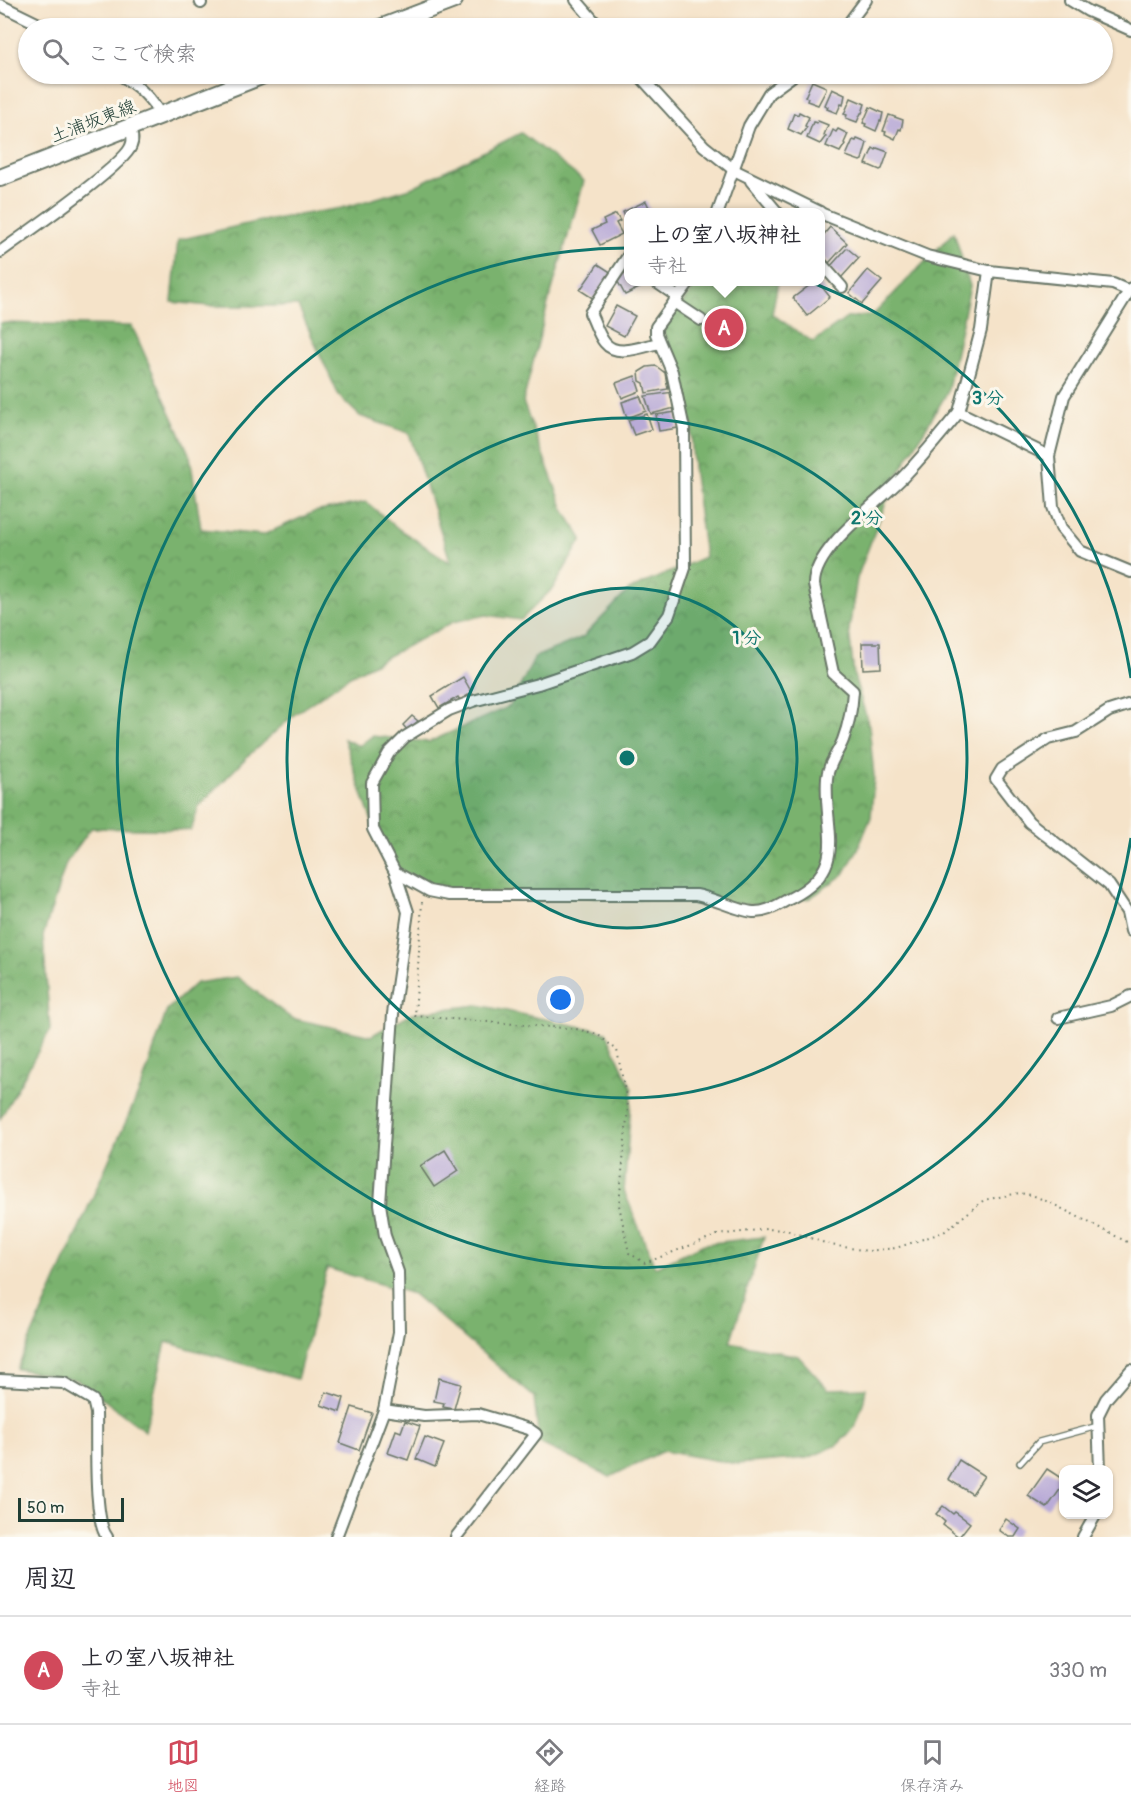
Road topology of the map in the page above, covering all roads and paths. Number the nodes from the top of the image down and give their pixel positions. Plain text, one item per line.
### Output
1 (454, 0) edge
2 (576, 0) edge
3 (866, 0) edge
4 (1070, 0) edge
5 (0, 5) edge
6 (27, 18) edge
7 (407, 18) edge
8 (591, 18) edge
9 (852, 18) edge
10 (1104, 18) edge
11 (1113, 22) edge
12 (1131, 30) edge
13 (135, 84) edge
14 (242, 84) edge
15 (647, 84) edge
16 (781, 84) edge
17 (160, 116) junction
18 (129, 128) junction
19 (734, 170) junction
20 (747, 176) junction
21 (0, 178) edge
22 (720, 208) edge
23 (773, 208) edge
24 (810, 208) edge
25 (825, 215) edge
26 (0, 252) edge
27 (624, 262) edge
28 (825, 268) edge
29 (989, 271) junction
30 (661, 286) edge
31 (686, 286) edge
32 (842, 287) dead end
33 (1130, 289) edge
34 (676, 299) junction
35 (701, 320) dead end
36 (660, 343) junction
37 (958, 412) junction
38 (1050, 456) junction
39 (1131, 572) edge
40 (1131, 704) edge
41 (395, 872) junction
42 (422, 887) junction
43 (1131, 931) edge
44 (1131, 996) edge
45 (1059, 1018) dead end
46 (1131, 1244) edge
47 (1131, 1370) edge
48 (0, 1380) edge
49 (384, 1410) junction
50 (1098, 1426) junction
51 (1020, 1463) dead end
52 (1100, 1465) edge
53 (1094, 1519) edge
54 (107, 1537) edge
55 (336, 1537) edge
56 (456, 1537) edge
57 (1083, 1537) edge

1 - 7 main road
2 - 8 street
3 - 9 street
4 - 10 street
5 - 6 street
11 - 12 street
13 - 17 street
14 - 17 main road, 土浦坂東線
15 - 19 street
16 - 19 street
17 - 18 main road, 土浦坂東線
18 - 21 main road, 土浦坂東線
18 - 26 street
19 - 20 street
19 - 22 street
20 - 23 street
20 - 24 street
25 - 29 street
27 - 36 street
28 - 32 street
29 - 33 street
29 - 37 street
30 - 34 street
31 - 34 street
33 - 38 street
34 - 35 street
34 - 36 street
36 - 41 street
37 - 38 street
37 - 42 street
38 - 39 street
40 - 43 street
41 - 42 street
41 - 49 street
42 - 46 path
44 - 45 street
47 - 50 street
48 - 54 street
49 - 55 street
49 - 56 street
50 - 51 lane
50 - 52 street
53 - 57 street

